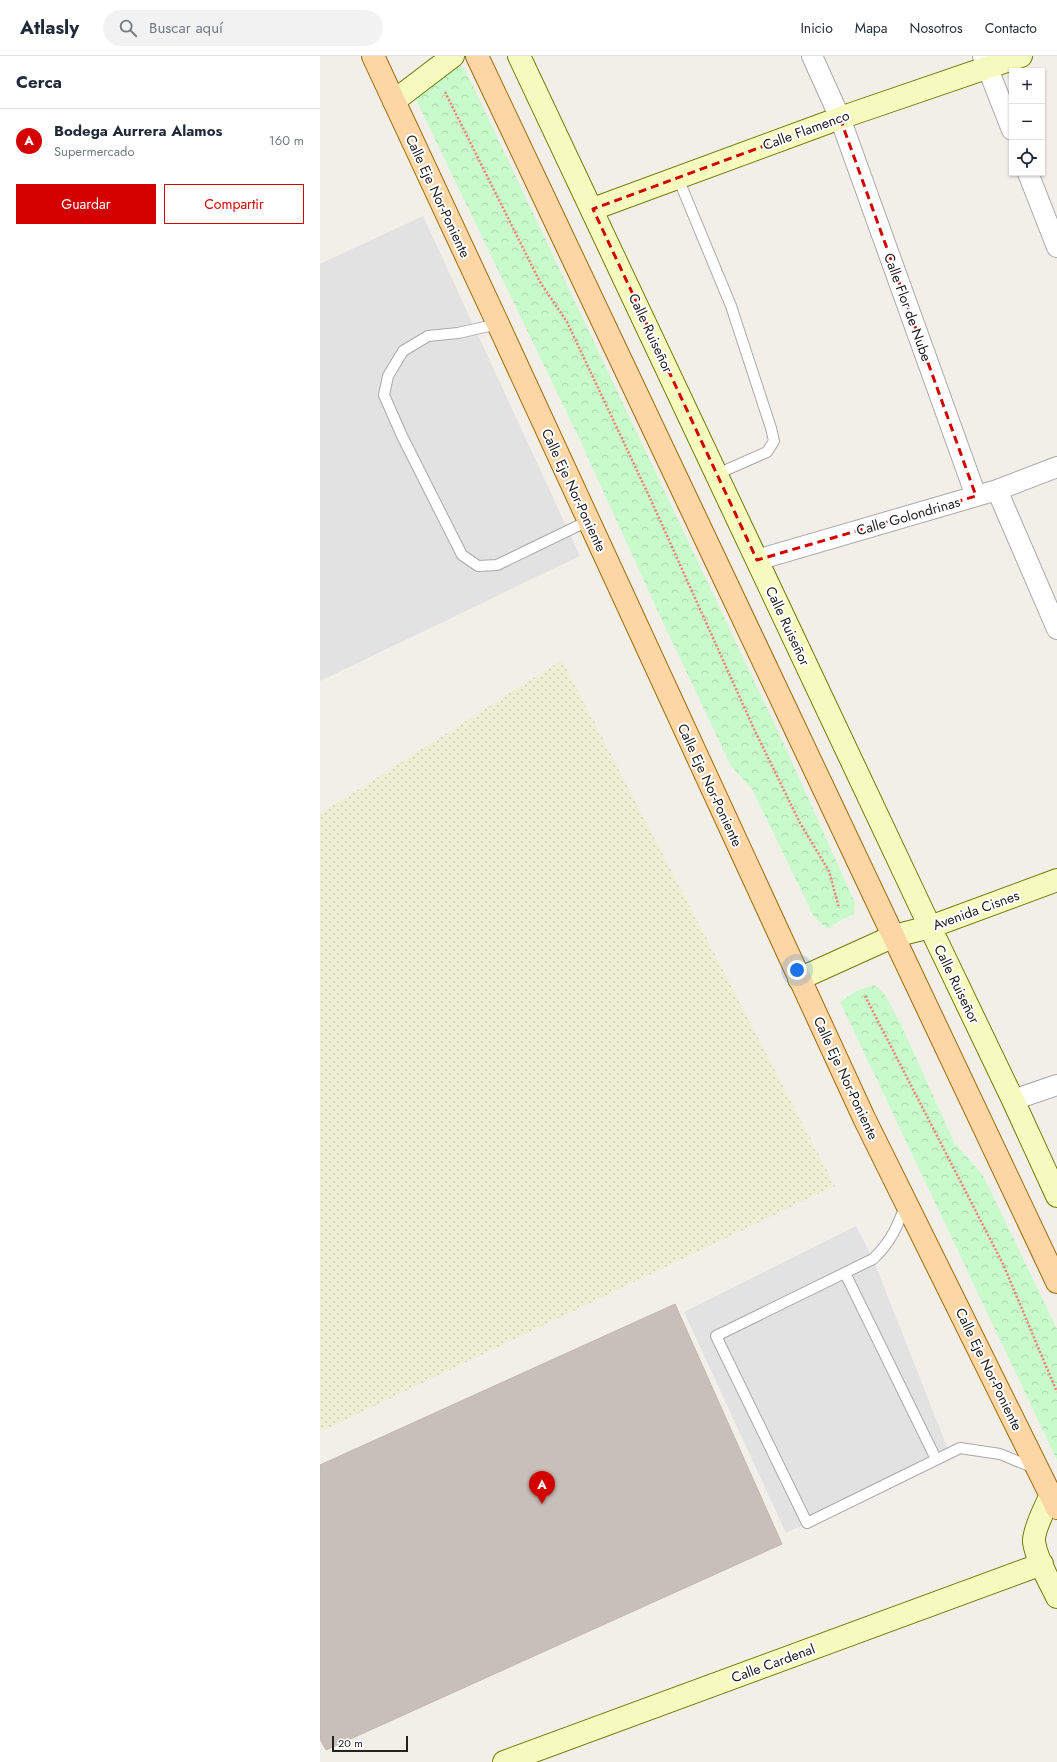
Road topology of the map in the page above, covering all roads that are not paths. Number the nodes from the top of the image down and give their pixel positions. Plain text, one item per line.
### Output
1 (373, 56) edge
2 (453, 56) edge
3 (477, 56) edge
4 (520, 56) edge
5 (812, 56) edge
6 (1021, 56) edge
7 (985, 62) edge
8 (394, 101) junction
9 (840, 118) junction
10 (1009, 122) edge
11 (1029, 176) edge
12 (678, 178) junction
13 (593, 209) junction
14 (1057, 247) edge
15 (498, 324) junction
16 (1057, 467) edge
17 (717, 474) junction
18 (997, 490) junction
19 (976, 496) junction
20 (588, 521) junction
21 (757, 560) junction
22 (1057, 629) edge
23 (1057, 880) edge
24 (930, 927) junction
25 (894, 936) junction
26 (799, 979) junction
27 (1057, 1085) edge
28 (1013, 1100) junction
29 (1057, 1196) edge
30 (906, 1202) junction
31 (845, 1273) junction
32 (1057, 1282) edge
33 (936, 1459) junction
34 (1039, 1471) junction
35 (1054, 1502) edge
36 (1042, 1564) junction
37 (1057, 1597) edge
38 (504, 1762) edge

1 - 8 main road, Calle Eje Nor-Poniente
2 - 8 street
3 - 25 main road
4 - 13 street, Calle Ruiseñor
5 - 9 street, Calle Flor de Nube
6 - 7 street, Calle Flamenco
7 - 9 street, Calle Flamenco
7 - 10 street
8 - 15 main road, Calle Eje Nor-Poniente
9 - 12 street, Calle Flamenco
9 - 19 street, Calle Flor de Nube
11 - 14 street
12 - 13 street, Calle Flamenco
12 - 17 lane
13 - 17 street, Calle Ruiseñor
15 - 20 main road, Calle Eje Nor-Poniente
15 - 20 lane
16 - 18 street, Calle Golondrinas
17 - 21 street, Calle Ruiseñor
18 - 19 street, Calle Golondrinas
18 - 22 street
19 - 21 street, Calle Golondrinas
20 - 26 main road, Calle Eje Nor-Poniente
21 - 24 street, Calle Ruiseñor
23 - 24 street, Avenida Cisnes
24 - 25 street, Avenida Cisnes
24 - 28 street, Calle Ruiseñor
25 - 26 street, Avenida Cisnes
25 - 32 main road
26 - 30 main road, Calle Eje Nor-Poniente
27 - 28 street
28 - 29 street, Calle Ruiseñor
30 - 31 lane
30 - 34 main road, Calle Eje Nor-Poniente
31 - 33 lane
31 - 33 lane
33 - 34 lane
34 - 35 main road, Calle Eje Nor-Poniente
35 - 36 street
36 - 37 street
36 - 38 street, Calle Cardenal

